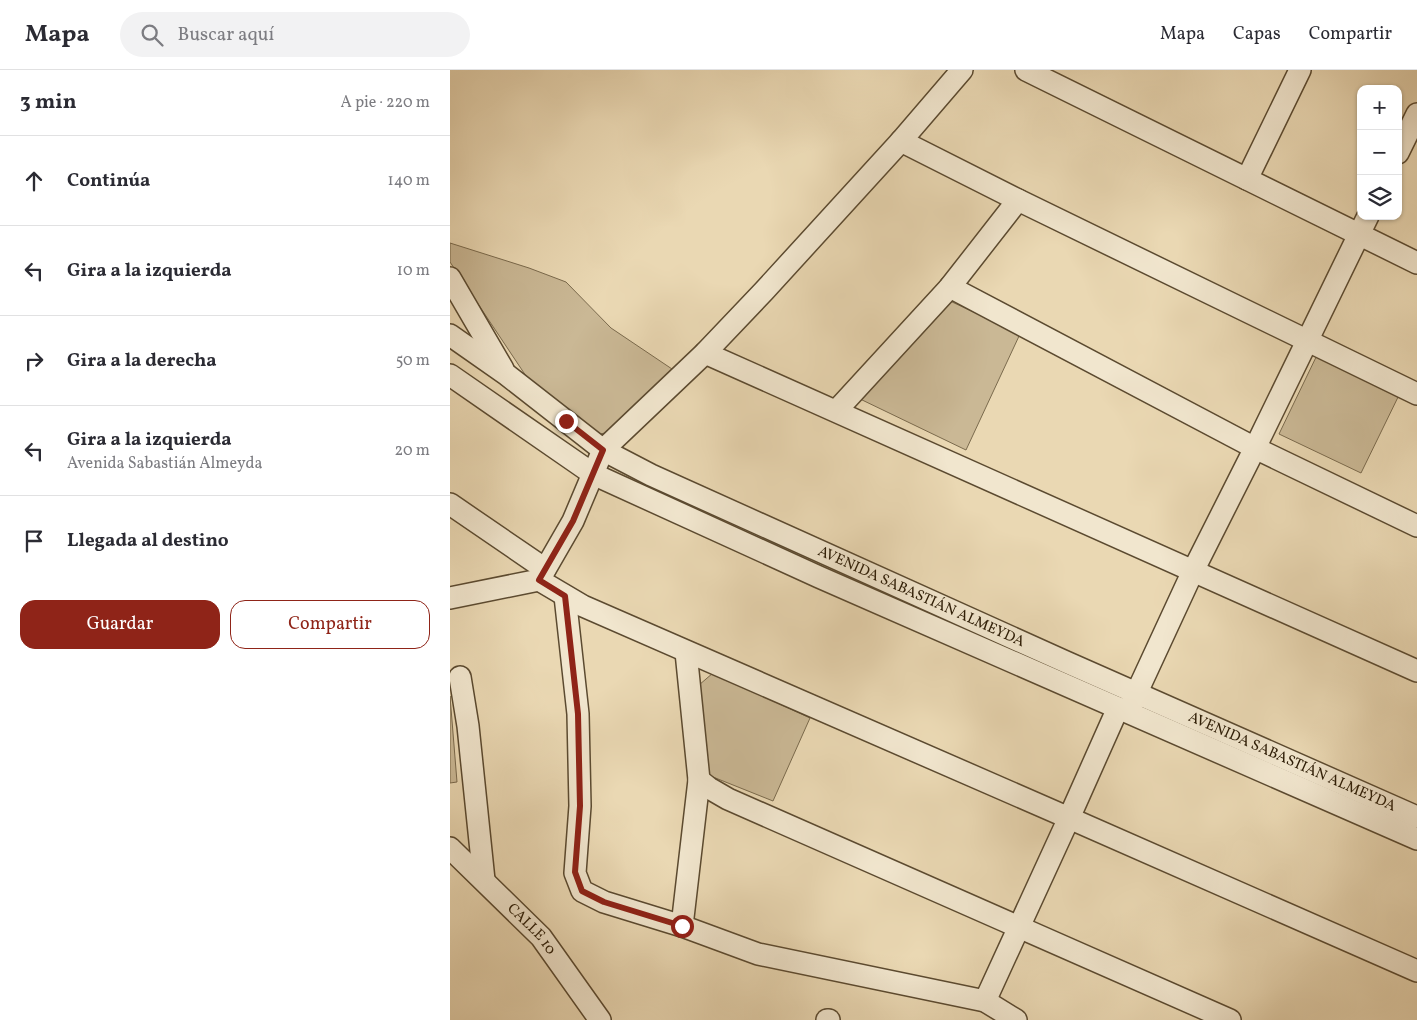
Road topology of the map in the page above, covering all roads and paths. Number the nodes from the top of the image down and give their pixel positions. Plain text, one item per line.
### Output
1 (962, 70) edge
2 (1026, 70) edge
3 (1299, 70) edge
4 (1415, 122) edge
5 (901, 141) junction
6 (1402, 146) edge
7 (1247, 179) junction
8 (1018, 200) junction
9 (1366, 220) edge
10 (1359, 235) junction
11 (1417, 264) edge
12 (950, 287) junction
13 (452, 289) edge
14 (450, 335) edge
15 (1307, 342) junction
16 (705, 352) junction
17 (450, 375) edge
18 (507, 375) junction
19 (1417, 394) edge
20 (837, 410) junction
21 (1255, 448) junction
22 (603, 450) junction
23 (593, 474) junction
24 (450, 504) edge
25 (1417, 526) edge
26 (1193, 571) junction
27 (542, 575) junction
28 (565, 596) junction
29 (450, 598) edge
30 (686, 652) junction
31 (1417, 672) edge
32 (460, 677) dead end
33 (1136, 692) junction
34 (1123, 710) junction
35 (699, 780) junction
36 (1417, 816) edge
37 (1069, 818) junction
38 (1417, 839) edge
39 (450, 848) edge
40 (484, 880) junction
41 (682, 926) junction
42 (1019, 927) junction
43 (1417, 971) edge
44 (985, 1001) junction
45 (600, 1020) edge
46 (1016, 1020) edge
47 (1230, 1020) edge

1 - 5 street
2 - 7 street
3 - 7 street
4 - 6 street
5 - 8 street
5 - 16 street
7 - 10 street
8 - 12 street
8 - 15 street
9 - 10 street
10 - 11 street
10 - 15 street
12 - 20 street
12 - 21 street
13 - 18 street
14 - 18 street, AVENIDA SABASTIÁN ALMEYDA
15 - 19 street
15 - 21 street
16 - 20 street
16 - 22 street
17 - 23 street, AVENIDA SABASTIÁN ALMEYDA
18 - 22 street, AVENIDA SABASTIÁN ALMEYDA
20 - 26 street
21 - 25 street
21 - 26 street
22 - 23 street
22 - 33 street, AVENIDA SABASTIÁN ALMEYDA
23 - 27 street
23 - 34 street, AVENIDA SABASTIÁN ALMEYDA
24 - 27 street
26 - 31 street
26 - 33 street
27 - 28 street
27 - 29 street
28 - 30 street
28 - 41 street
30 - 35 street
30 - 37 street
32 - 40 street
33 - 34 street
33 - 36 street, AVENIDA SABASTIÁN ALMEYDA
34 - 37 street
34 - 38 street, AVENIDA SABASTIÁN ALMEYDA
35 - 41 street
35 - 42 street
37 - 42 street
37 - 43 street
39 - 40 street, CALLE 10
40 - 45 street, CALLE 10
41 - 44 street
42 - 44 street
42 - 47 street
44 - 46 street

